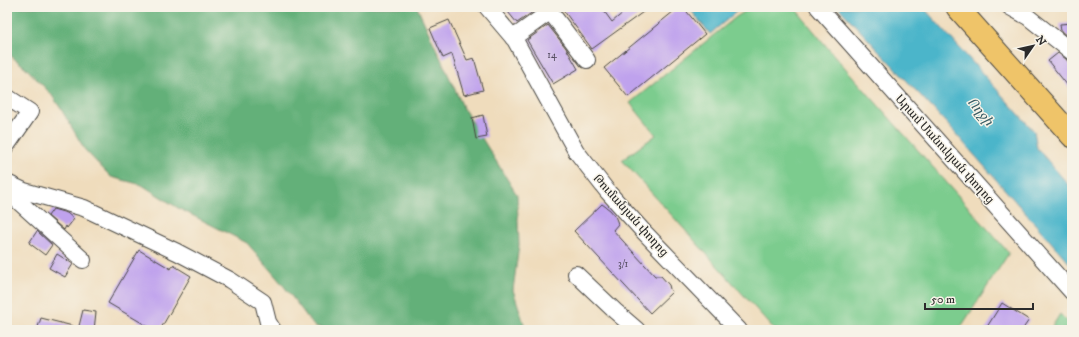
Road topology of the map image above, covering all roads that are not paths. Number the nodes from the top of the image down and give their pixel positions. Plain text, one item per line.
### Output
1 (487, 7) edge
2 (818, 7) edge
3 (957, 7) edge
4 (1010, 7) edge
5 (552, 10) edge
6 (513, 38) junction
7 (1072, 52) edge
8 (587, 60) dead end
9 (7, 96) edge
10 (1072, 136) edge
11 (7, 145) edge
12 (7, 183) edge
13 (7, 191) edge
14 (83, 260) dead end
15 (576, 274) dead end
16 (1072, 292) edge
17 (273, 330) edge
18 (637, 330) edge
19 (739, 330) edge

1 - 6 street, Թումանյան փողոց
2 - 16 street, Արամ Մանուկյան փողոց
3 - 10 highway
4 - 7 street
5 - 6 street
5 - 8 street
6 - 19 street, Թումանյան փողոց
9 - 11 street
12 - 17 street
13 - 14 street
15 - 18 street

